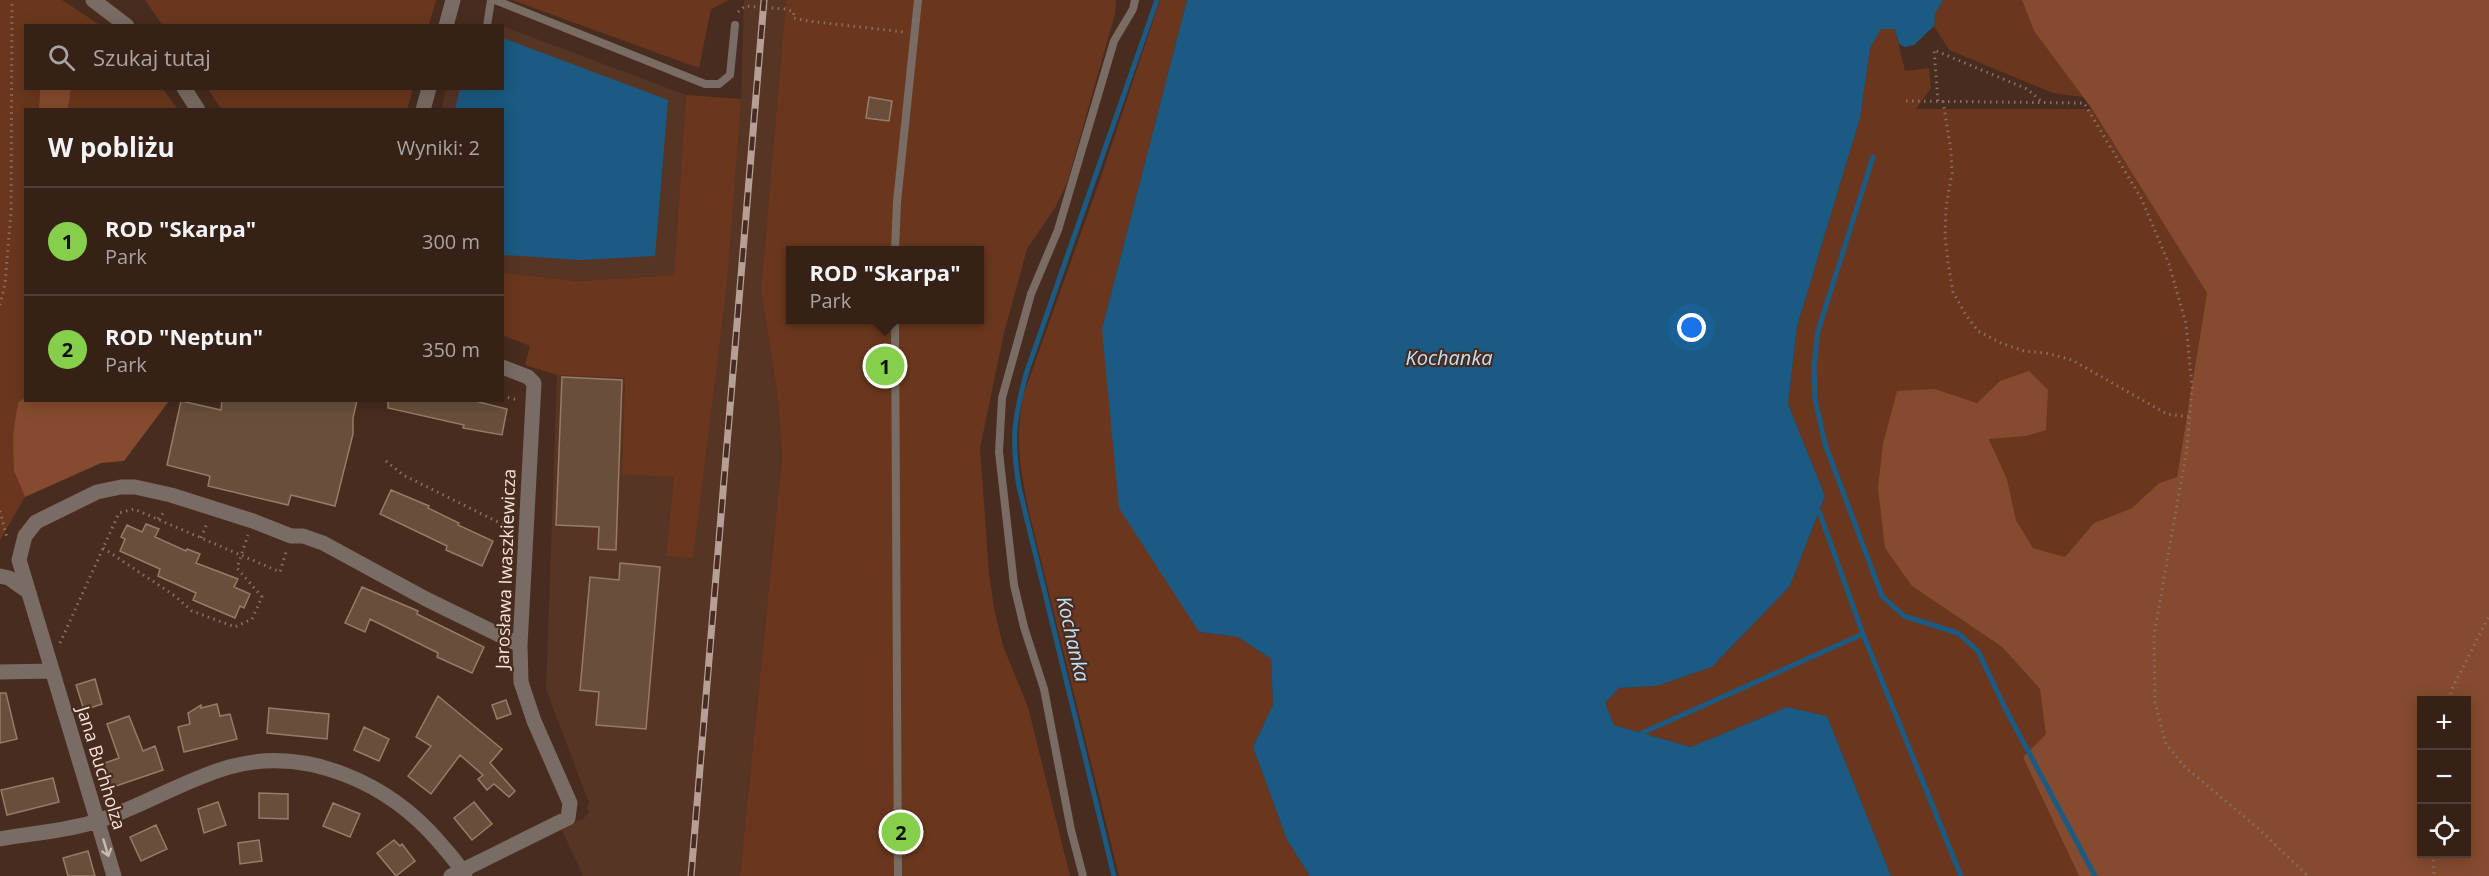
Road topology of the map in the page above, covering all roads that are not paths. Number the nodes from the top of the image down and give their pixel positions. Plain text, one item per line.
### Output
1 (93, 0) edge
2 (453, 0) edge
3 (493, 0) edge
4 (918, 0) edge
5 (1135, 0) edge
6 (124, 24) edge
7 (447, 24) edge
8 (487, 24) edge
9 (735, 25) road end
10 (185, 90) edge
11 (428, 90) edge
12 (197, 108) edge
13 (424, 108) edge
14 (895, 246) edge
15 (895, 324) edge
16 (504, 368) edge
17 (0, 576) edge
18 (26, 590) junction
19 (520, 645) junction
20 (50, 664) junction
21 (0, 672) edge
22 (98, 821) junction
23 (0, 839) edge
24 (459, 874) edge
25 (114, 876) edge
26 (898, 876) edge
27 (1083, 876) edge

1 - 6 street
2 - 7 street
3 - 8 lane
3 - 9 lane
4 - 14 lane
5 - 27 lane
10 - 12 street
11 - 13 street
15 - 26 lane
16 - 19 street, Jarosława Iwaszkiewicza
17 - 18 street
18 - 19 street, Jana Buchholza
18 - 20 street, Jana Buchholza
19 - 24 street, Jarosława Iwaszkiewicza
20 - 21 street
20 - 22 street, Jana Buchholza
22 - 23 street
22 - 24 street
22 -> 25 street, Jana Buchholza

